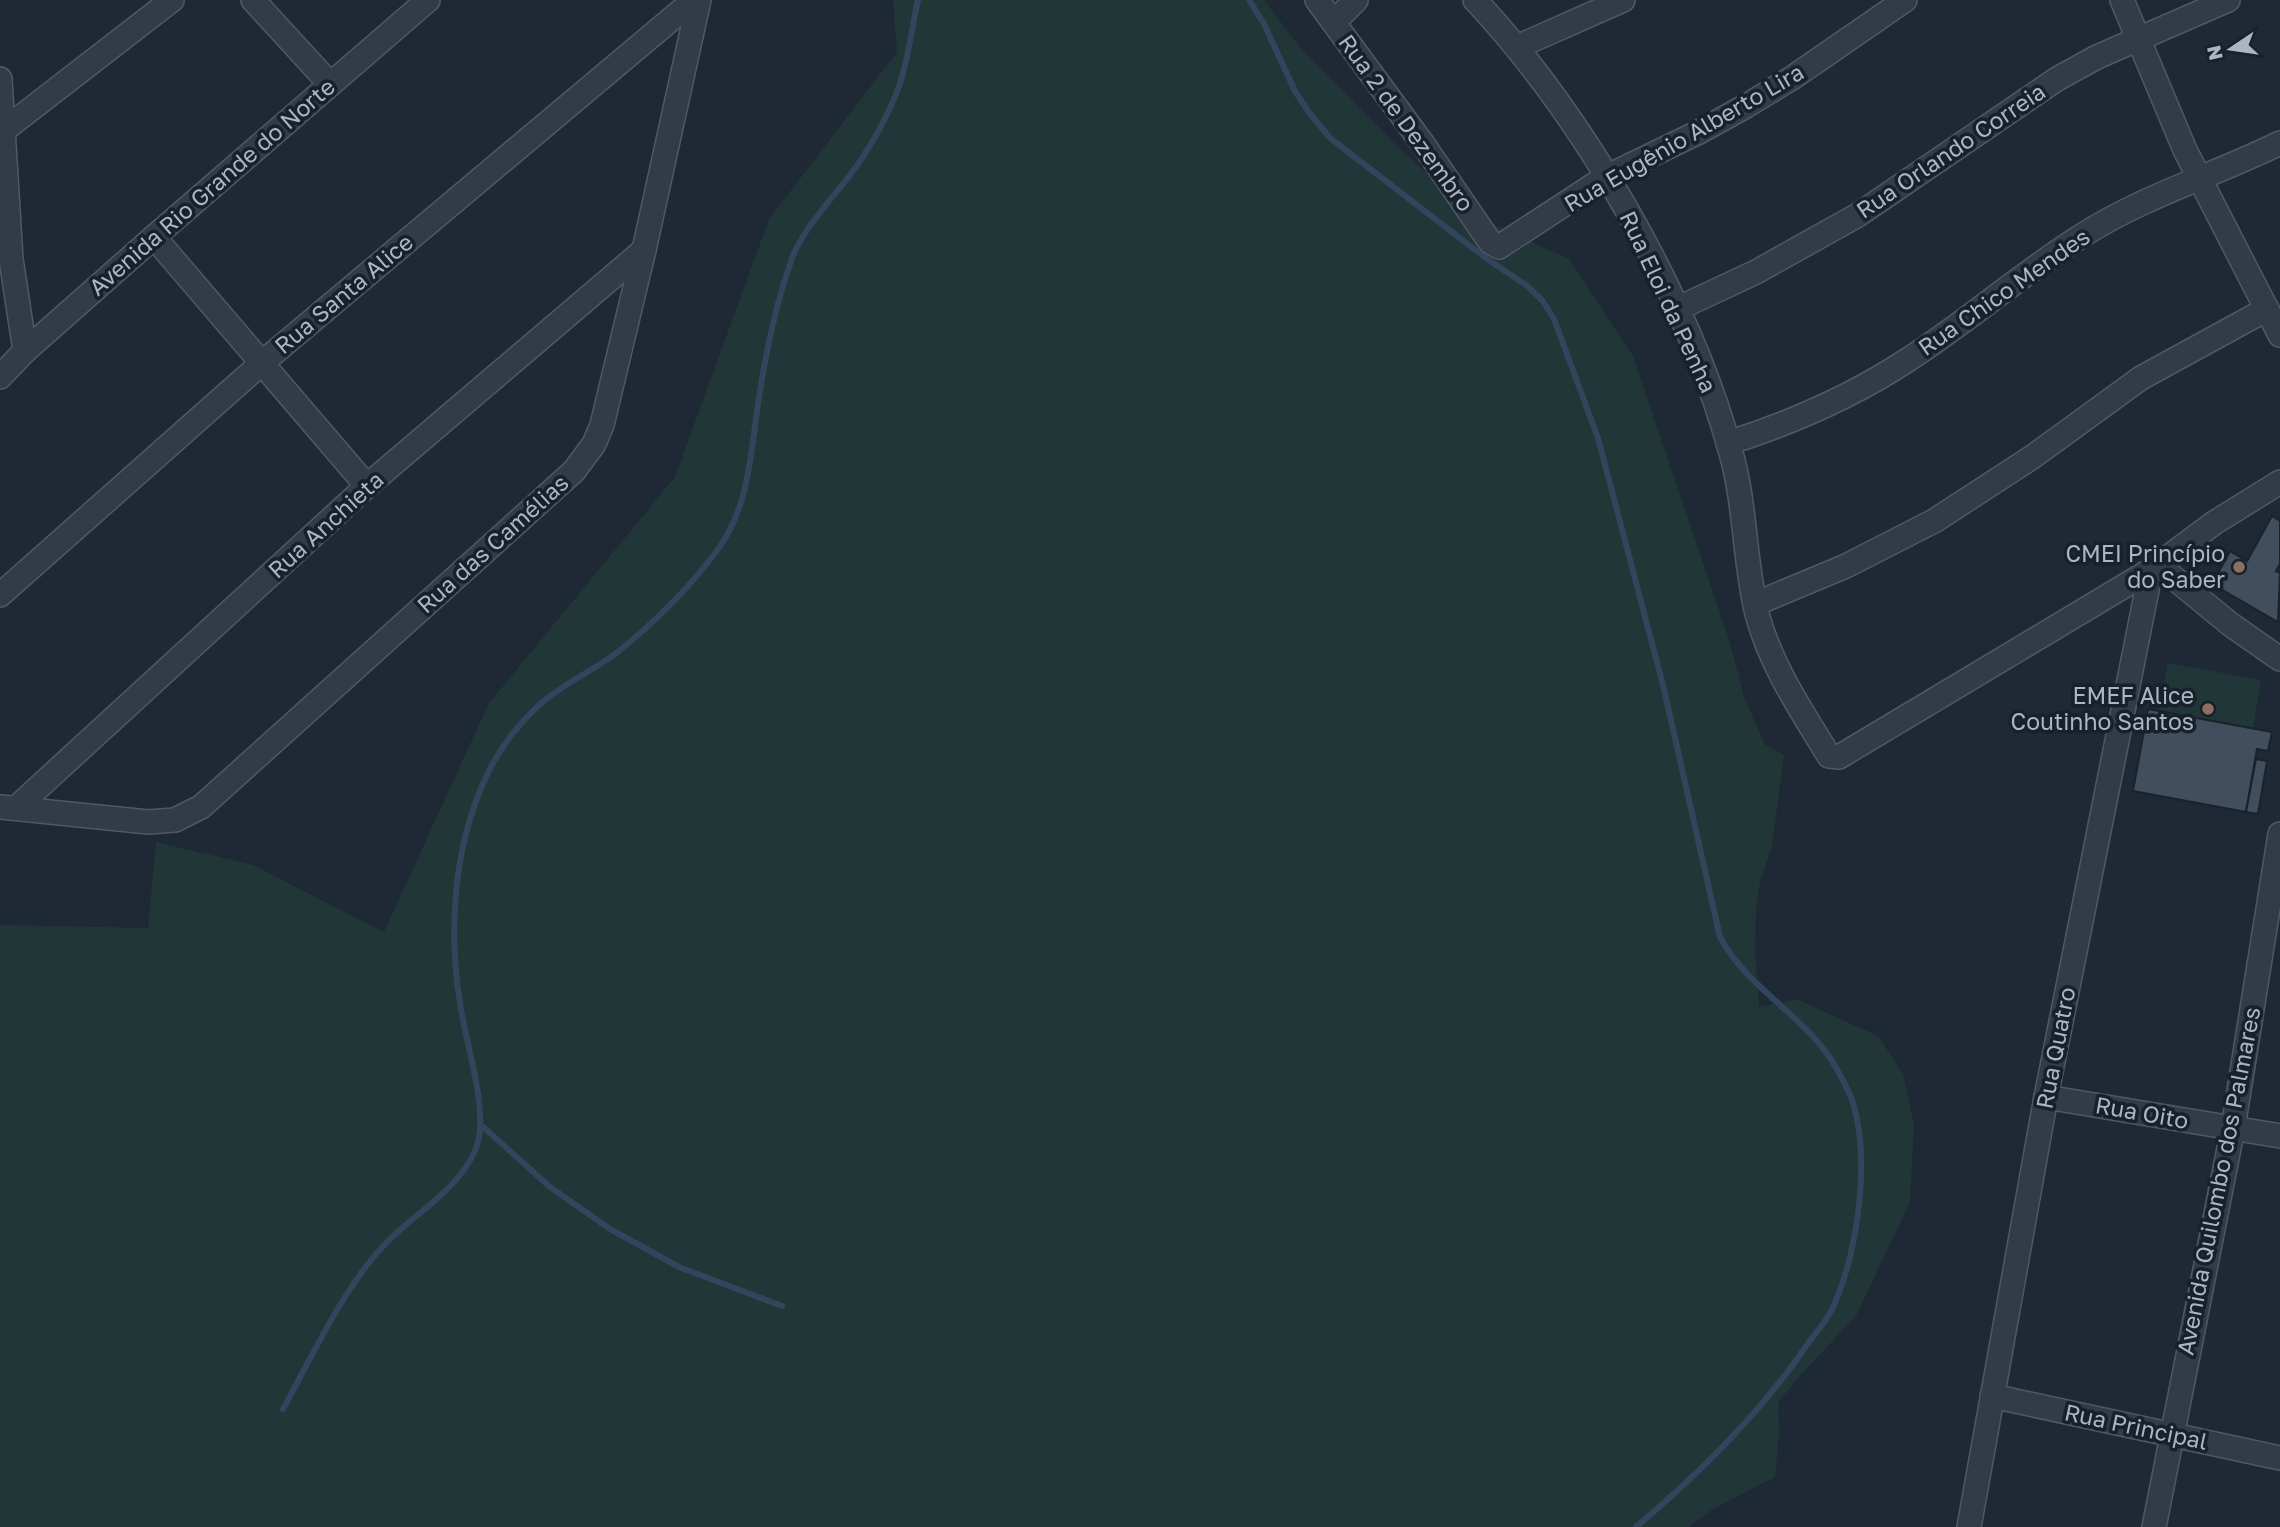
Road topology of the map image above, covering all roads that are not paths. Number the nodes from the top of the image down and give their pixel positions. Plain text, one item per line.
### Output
1 (172, 0) edge
2 (253, 0) edge
3 (428, 0) edge
4 (696, 0) edge
5 (1317, 0) edge
6 (1356, 0) edge
7 (1475, 0) edge
8 (1623, 0) edge
9 (1905, 0) edge
10 (2122, 0) edge
11 (2228, 0) edge
12 (1334, 22) junction
13 (2140, 39) junction
14 (1517, 47) junction
15 (0, 79) edge
16 (330, 83) junction
17 (4, 130) junction
18 (2280, 143) edge
19 (1606, 177) junction
20 (2199, 179) junction
21 (155, 237) junction
22 (1495, 246) joint
23 (644, 250) junction
24 (6, 259) edge
25 (1676, 309) junction
26 (2275, 320) edge
27 (26, 351) junction
28 (263, 362) junction
29 (0, 377) edge
30 (1728, 443) junction
31 (2280, 482) edge
32 (367, 486) junction
33 (2158, 566) junction
34 (0, 595) edge
35 (1755, 604) junction
36 (2280, 659) edge
37 (8, 808) edge
38 (2280, 834) edge
39 (2046, 1097) junction
40 (2233, 1128) junction
41 (2280, 1136) edge
42 (1992, 1396) junction
43 (2171, 1435) junction
44 (2280, 1458) edge
45 (1969, 1527) edge
46 (2154, 1527) edge

1 - 17 street
2 - 16 street
3 - 16 street, Avenida Rio Grande do Norte
4 - 23 street, Rua das Camélias
4 - 28 street, Rua Santa Alice
5 - 12 street, Rua 2 de Dezembro
6 - 12 street
7 - 14 street, Rua Eloi da Penha
8 - 14 street
9 - 19 street, Rua Eugênio Alberto Lira
10 - 13 street
11 - 13 street, Rua Orlando Correia
12 - 22 street, Rua 2 de Dezembro
13 - 20 street
13 - 25 street, Rua Orlando Correia
14 - 19 street, Rua Eloi da Penha
15 - 17 street
16 - 21 street, Avenida Rio Grande do Norte
17 - 24 street
18 - 20 street, Rua Chico Mendes
19 - 22 street, Rua Eugênio Alberto Lira
19 - 25 street, Rua Eloi da Penha
20 - 26 street
20 - 30 street, Rua Chico Mendes
21 - 27 street, Avenida Rio Grande do Norte
21 - 28 street
23 - 32 street, Rua Anchieta
23 - 37 street, Rua das Camélias
24 - 27 street
25 - 30 street, Rua Eloi da Penha
26 - 35 street
27 - 29 street, Avenida Rio Grande do Norte
28 - 32 street
28 - 34 street, Rua Santa Alice
30 - 35 street, Rua Eloi da Penha
31 - 33 street
32 - 37 street, Rua Anchieta
33 - 35 street, Rua Eloi da Penha
33 - 36 street
33 - 39 street, Rua Quatro
38 - 40 street, Avenida Quilombo dos Palmares
39 - 40 street, Rua Oito
39 - 42 street, Rua Quatro
40 - 41 street, Rua Oito
40 - 43 street, Avenida Quilombo dos Palmares
42 - 43 street, Rua Principal
42 - 45 street, Rua Quatro
43 - 44 street, Rua Principal
43 - 46 street, Avenida Quilombo dos Palmares

